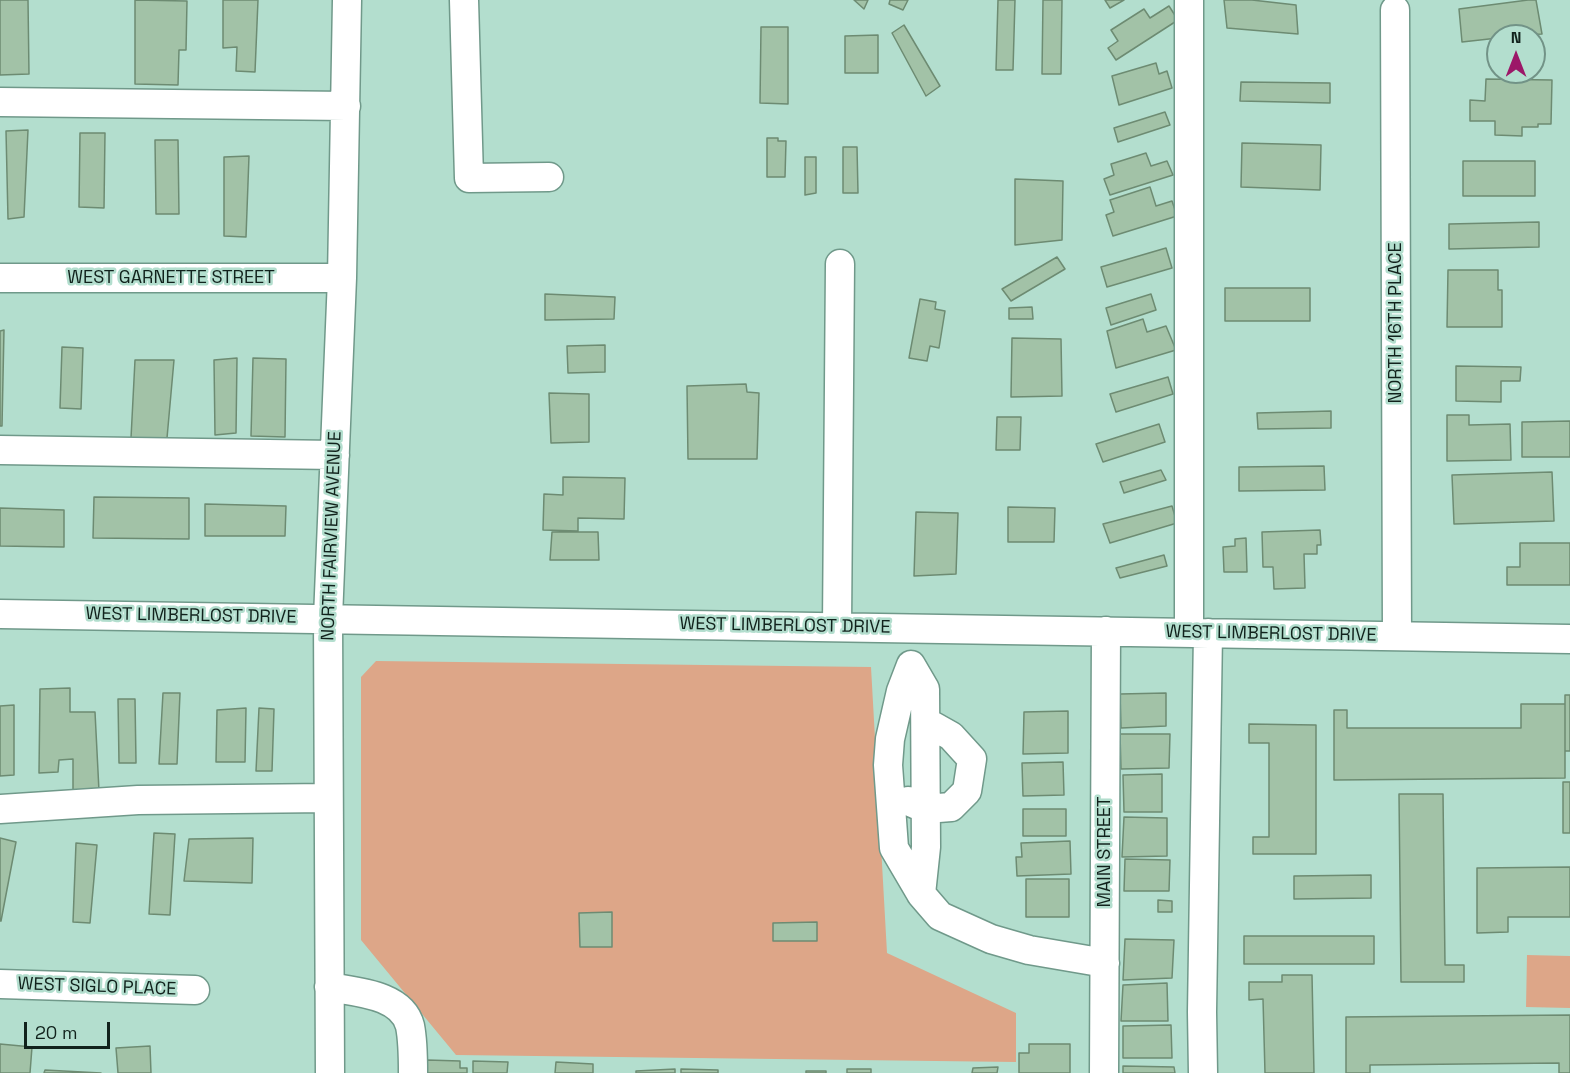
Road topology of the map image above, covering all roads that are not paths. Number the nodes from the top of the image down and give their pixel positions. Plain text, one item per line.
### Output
1 (347, 0) edge
2 (464, 0) edge
3 (1189, 0) edge
4 (1395, 10) dead end
5 (0, 102) edge
6 (346, 106) junction
7 (549, 177) dead end
8 (840, 264) dead end
9 (0, 278) edge
10 (342, 278) junction
11 (0, 450) edge
12 (334, 455) junction
13 (0, 614) edge
14 (328, 618) junction
15 (837, 626) junction
16 (910, 628) junction
17 (1106, 631) junction
18 (1198, 633) junction
19 (1397, 636) junction
20 (1570, 639) edge
21 (911, 665) junction
22 (926, 722) junction
23 (890, 787) junction
24 (328, 798) junction
25 (0, 809) edge
26 (926, 809) junction
27 (921, 894) junction
28 (1105, 963) junction
29 (0, 984) edge
30 (329, 987) junction
31 (195, 990) dead end
32 (330, 1073) edge
33 (413, 1073) edge
34 (1104, 1073) edge
35 (1203, 1073) edge

1 - 6 street, NORTH FAIRVIEW AVENUE
2 - 7 street
3 - 18 street
4 - 19 street, NORTH 16TH PLACE
5 - 6 street
6 - 10 street, NORTH FAIRVIEW AVENUE
8 - 15 street
9 - 10 street, WEST GARNETTE STREET
10 - 12 street, NORTH FAIRVIEW AVENUE
11 - 12 street
12 - 14 street, NORTH FAIRVIEW AVENUE
13 - 14 street, WEST LIMBERLOST DRIVE
14 - 15 street, WEST LIMBERLOST DRIVE
14 - 24 street, NORTH FAIRVIEW AVENUE
15 - 16 street, WEST LIMBERLOST DRIVE
16 - 17 street, WEST LIMBERLOST DRIVE
16 - 21 street
17 - 18 street, WEST LIMBERLOST DRIVE
17 - 28 street, MAIN STREET
18 - 19 street, WEST LIMBERLOST DRIVE
18 - 35 street
19 - 20 street, WEST LIMBERLOST DRIVE
21 - 22 street
21 - 23 street
22 - 26 street
22 - 26 street
23 - 26 street
23 - 27 street
24 - 25 street
24 - 30 street, NORTH FAIRVIEW AVENUE
26 - 27 street
27 - 28 street
28 - 34 street, MAIN STREET
29 - 31 street, WEST SIGLO PLACE
30 - 32 street, NORTH FAIRVIEW AVENUE
30 - 33 street

